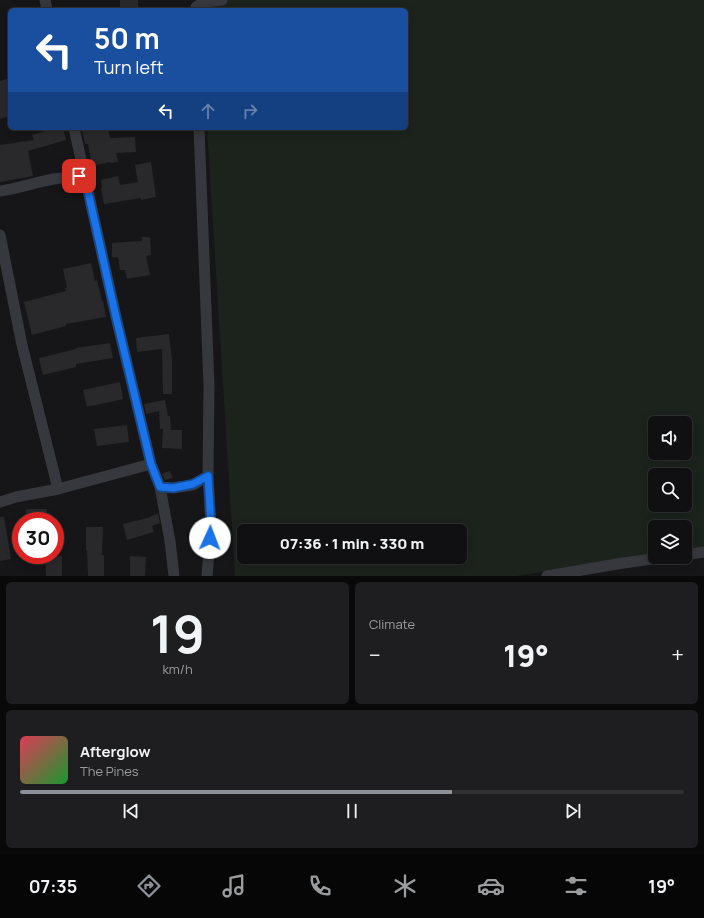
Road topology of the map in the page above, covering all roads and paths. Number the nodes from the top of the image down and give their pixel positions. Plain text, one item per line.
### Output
1 (222, 0) edge
2 (196, 6) edge
3 (74, 130) edge
4 (199, 130) edge
5 (87, 187) junction
6 (0, 191) edge
7 (0, 234) edge
8 (151, 464) junction
9 (208, 476) junction
10 (160, 487) junction
11 (58, 489) junction
12 (0, 502) edge
13 (704, 552) edge
14 (692, 554) edge
15 (648, 560) edge
16 (174, 576) edge
17 (207, 576) edge
18 (547, 576) edge

1 - 2 street
3 - 5 street
4 - 9 street
5 - 6 street
5 - 8 street
7 - 11 street
8 - 10 street
8 - 11 street
9 - 10 street
9 - 17 street
10 - 16 street
11 - 12 street
13 - 14 street
15 - 18 street

